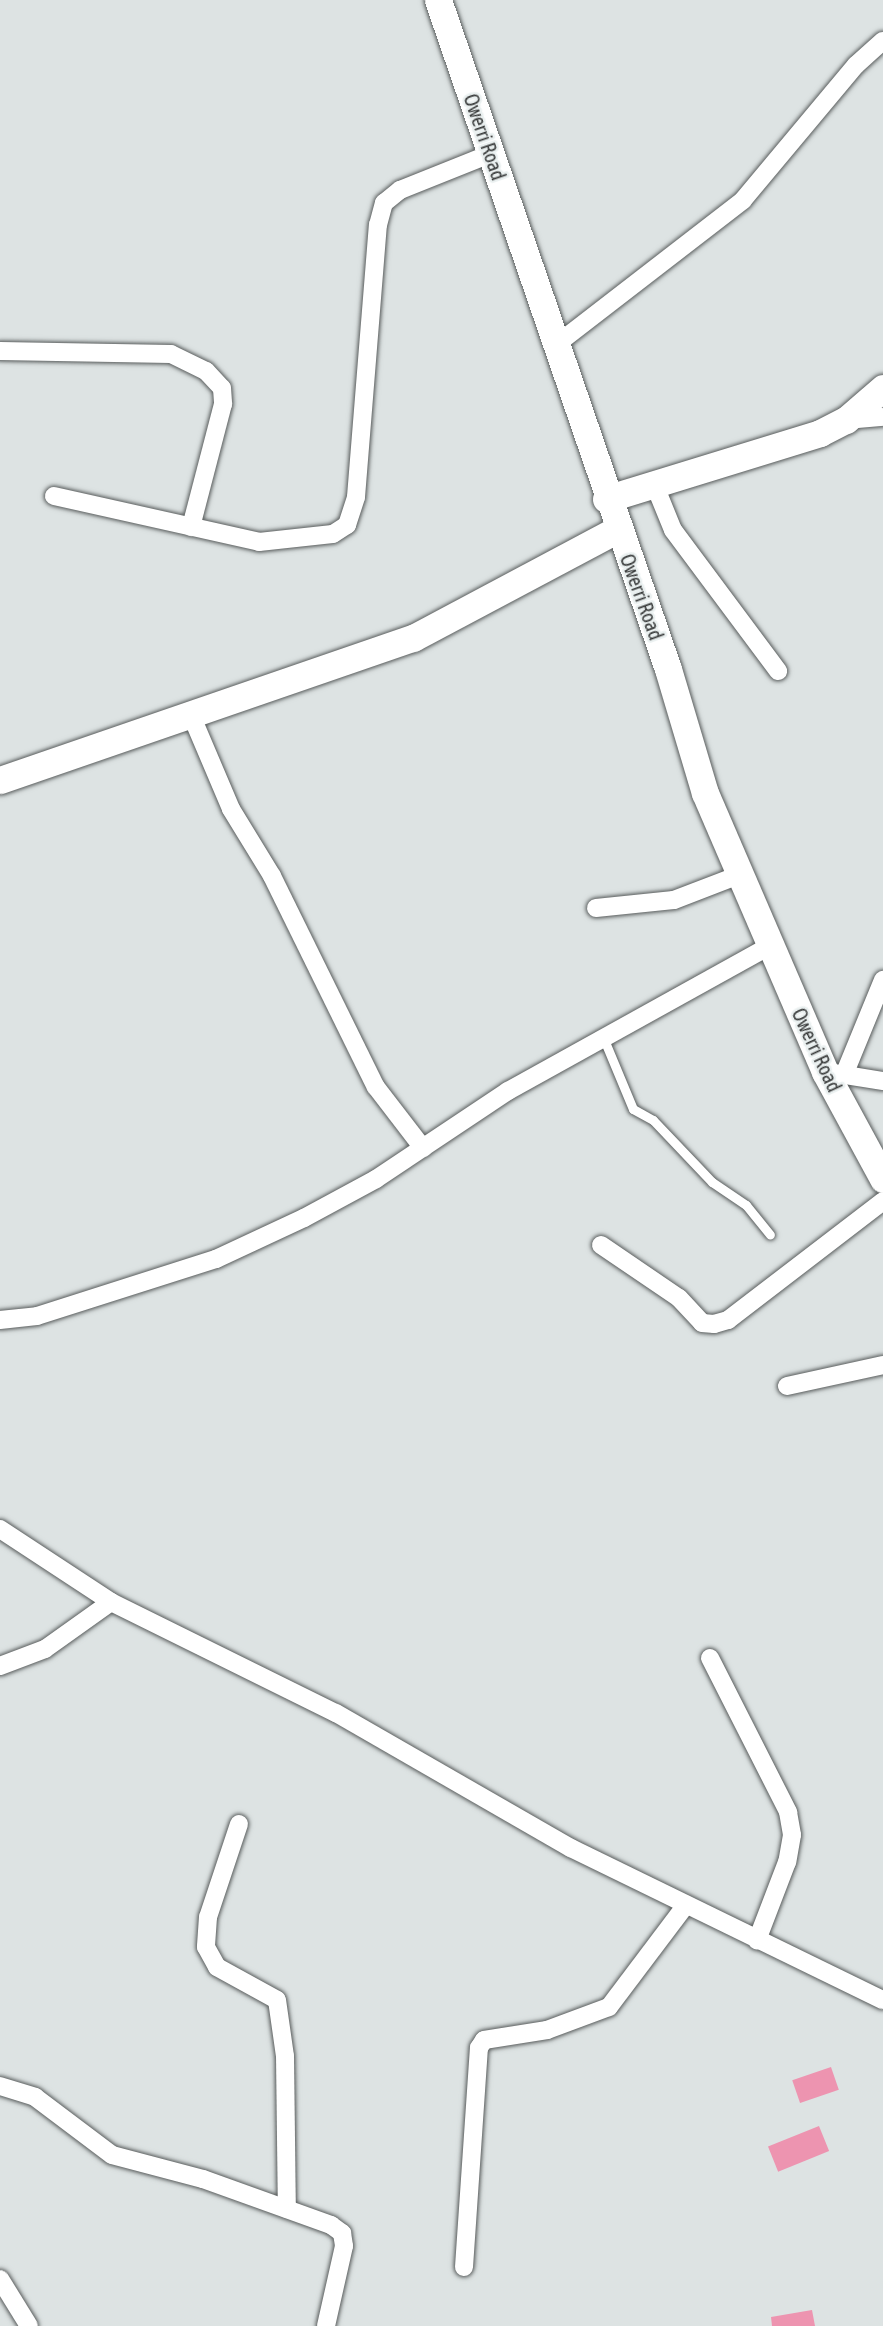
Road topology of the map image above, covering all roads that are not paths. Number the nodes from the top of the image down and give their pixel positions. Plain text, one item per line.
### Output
1 (438, 0) edge
2 (883, 41) edge
3 (490, 154) junction
4 (557, 344) junction
5 (0, 351) edge
6 (883, 388) edge
7 (883, 417) edge
8 (846, 420) junction
9 (652, 481) junction
10 (54, 496) dead end
11 (606, 499) junction
12 (191, 527) junction
13 (618, 529) junction
14 (778, 671) dead end
15 (192, 717) junction
16 (2, 776) edge
17 (739, 875) junction
18 (596, 908) dead end
19 (770, 946) junction
20 (883, 980) edge
21 (603, 1037) junction
22 (835, 1073) junction
23 (883, 1081) edge
24 (423, 1148) junction
25 (883, 1179) edge
26 (883, 1201) edge
27 (770, 1236) dead end
28 (601, 1245) dead end
29 (0, 1320) edge
30 (883, 1365) edge
31 (787, 1386) dead end
32 (0, 1529) edge
33 (111, 1602) junction
34 (710, 1658) dead end
35 (0, 1666) edge
36 (239, 1824) dead end
37 (686, 1905) junction
38 (757, 1940) junction
39 (883, 2000) edge
40 (0, 2086) edge
41 (287, 2209) junction
42 (464, 2267) dead end
43 (0, 2279) edge
44 (29, 2326) edge
45 (326, 2326) edge

1 - 3 main road, Owerri Road
2 - 4 street
3 - 4 main road, Owerri Road
3 - 12 street
4 - 11 main road, Owerri Road
5 - 12 street
6 - 8 main road
7 - 8 street
8 - 9 main road
9 - 11 main road
9 - 14 street
10 - 12 street
11 - 13 main road, Owerri Road
13 - 15 main road
13 - 17 main road, Owerri Road
15 - 16 main road
15 - 24 street
17 - 18 street
17 - 19 main road, Owerri Road
19 - 21 street
19 - 22 main road, Owerri Road
20 - 22 street
21 - 24 street
21 - 27 lane
22 - 23 street
22 - 25 main road, Owerri Road
24 - 29 street
26 - 28 street
30 - 31 street
32 - 33 street
33 - 35 street
33 - 37 street
34 - 38 street
36 - 41 street
37 - 38 street
37 - 42 street
38 - 39 street
40 - 41 street
41 - 45 street
43 - 44 street

